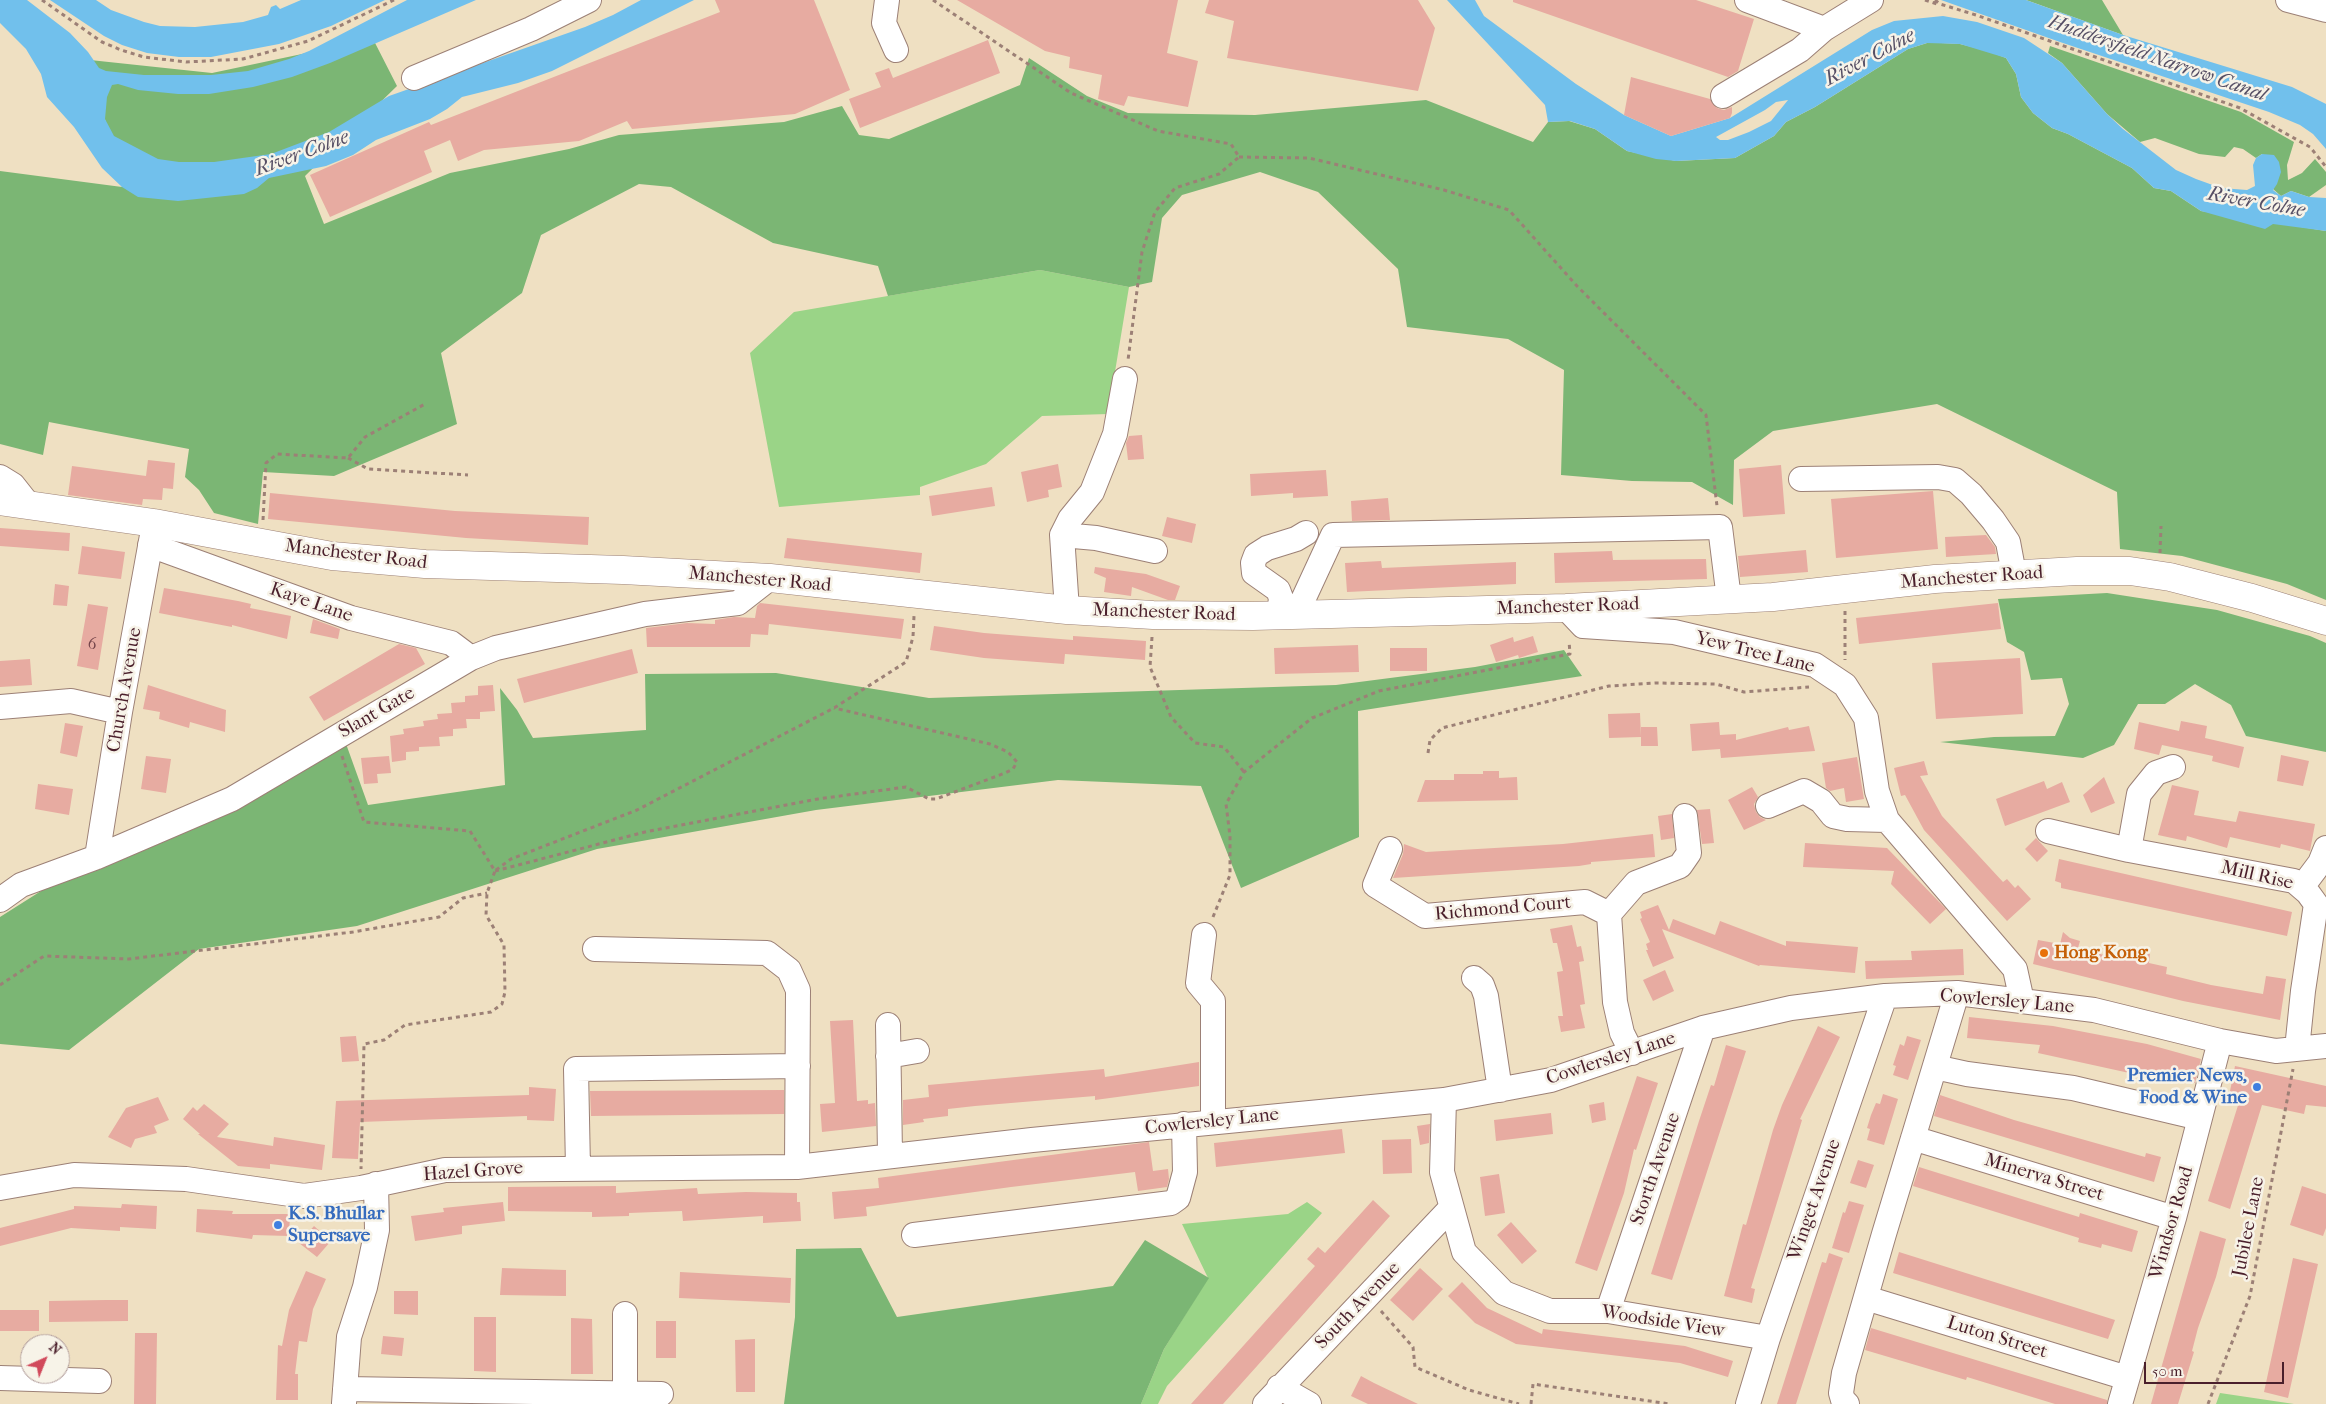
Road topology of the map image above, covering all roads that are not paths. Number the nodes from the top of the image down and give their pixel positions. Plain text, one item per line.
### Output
1 (589, 0) edge
2 (888, 0) edge
3 (1747, 0) edge
4 (1871, 0) edge
5 (2288, 0) edge
6 (2326, 10) edge
7 (1824, 29) junction
8 (896, 50) dead end
9 (414, 78) dead end
10 (1723, 96) dead end
11 (1125, 379) road end
12 (0, 477) edge
13 (1801, 479) dead end
14 (0, 501) edge
15 (28, 504) junction
16 (1306, 533) dead end
17 (152, 534) junction
18 (1062, 536) junction
19 (1155, 551) dead end
20 (2014, 574) junction
21 (770, 578) junction
22 (1729, 599) junction
23 (1566, 608) junction
24 (1066, 610) junction
25 (1288, 615) junction
26 (2326, 621) edge
27 (471, 658) junction
28 (0, 707) edge
29 (120, 712) junction
30 (2173, 767) dead end
31 (1768, 806) dead end
32 (1686, 816) dead end
33 (1887, 820) junction
34 (2048, 832) dead end
35 (2326, 848) edge
36 (1390, 849) dead end
37 (2129, 850) junction
38 (97, 857) junction
39 (2302, 887) junction
40 (0, 900) edge
41 (1609, 914) junction
42 (1204, 935) road end
43 (595, 949) dead end
44 (1474, 978) dead end
45 (1957, 993) junction
46 (1885, 996) junction
47 (2022, 1001) junction
48 (888, 1025) dead end
49 (1703, 1028) junction
50 (2220, 1041) junction
51 (2326, 1046) edge
52 (2297, 1049) junction
53 (917, 1051) dead end
54 (1632, 1053) junction
55 (888, 1056) junction
56 (798, 1066) junction
57 (1935, 1067) junction
58 (1500, 1090) junction
59 (1444, 1100) junction
60 (2200, 1118) junction
61 (1213, 1122) junction
62 (1184, 1124) junction
63 (1914, 1138) junction
64 (890, 1155) junction
65 (797, 1166) junction
66 (578, 1168) junction
67 (368, 1186) junction
68 (0, 1188) edge
69 (1451, 1208) junction
70 (2174, 1218) junction
71 (914, 1235) dead end
72 (1866, 1298) junction
73 (1608, 1311) junction
74 (626, 1314) dead end
75 (1768, 1338) junction
76 (0, 1378) edge
77 (2128, 1378) junction
78 (98, 1382) dead end
79 (625, 1394) junction
80 (661, 1394) dead end
81 (345, 1396) edge
82 (1272, 1396) edge
83 (598, 1399) edge
84 (1309, 1404) edge
85 (1748, 1404) edge
86 (1847, 1404) edge
87 (2120, 1404) edge

1 - 9 street
2 - 8 street
3 - 7 street
4 - 7 street
5 - 6 street
7 - 10 street
11 - 18 street
12 - 15 street
13 - 20 street
14 - 15 main road, Manchester Road
15 - 17 main road, Manchester Road
16 - 25 street
17 - 21 main road, Manchester Road
17 - 27 street, Kaye Lane
17 - 29 street, Church Avenue
18 - 19 street
18 - 24 street
20 - 22 main road, Manchester Road
20 - 26 main road, Manchester Road
21 - 24 main road, Manchester Road
21 - 27 street, Slant Gate
22 - 23 main road, Manchester Road
22 - 25 street
23 - 25 main road, Manchester Road
23 - 33 street, Yew Tree Lane
24 - 25 main road, Manchester Road
27 - 38 street, Slant Gate
28 - 29 street
29 - 38 street, Church Avenue
30 - 37 street
31 - 33 street
32 - 41 street
33 - 47 street, Yew Tree Lane
34 - 37 street, Mill Rise
35 - 39 street
36 - 41 street, Richmond Court
37 - 39 street, Mill Rise
38 - 40 street, Slant Gate
39 - 52 street, Mill Rise
41 - 54 street
42 - 61 street
43 - 56 street
44 - 58 street
45 - 46 street, Cowlersley Lane
45 - 47 street, Cowlersley Lane
45 - 57 street
46 - 49 street, Cowlersley Lane
46 - 75 street, Winget Avenue
47 - 50 street, Cowlersley Lane
48 - 55 street
49 - 54 street, Cowlersley Lane
49 - 73 street, Storth Avenue
50 - 52 street, Cowlersley Lane
50 - 60 street, Windsor Road
51 - 52 street, Cowlersley Lane
53 - 55 street
54 - 58 street, Cowlersley Lane
55 - 64 street
56 - 65 street
56 - 66 street
57 - 60 street
57 - 63 street
58 - 59 street, Cowlersley Lane
59 - 61 street, Cowlersley Lane
59 - 69 street, Woodside View
60 - 70 street, Windsor Road
61 - 62 street, Cowlersley Lane
62 - 64 street, Cowlersley Lane
62 - 71 street
63 - 70 street, Minerva Street
63 - 72 street
64 - 65 street, Hazel Grove
65 - 66 street, Hazel Grove
66 - 67 street, Hazel Grove
67 - 68 street, Hazel Grove
67 - 81 street
69 - 73 street, Woodside View
69 - 82 street, South Avenue
70 - 77 street, Windsor Road
72 - 77 street, Luton Street
72 - 86 street
73 - 75 street, Woodside View
74 - 79 street
75 - 85 street, Winget Avenue
76 - 78 street
77 - 87 street, Windsor Road
79 - 80 street
79 - 83 street
81 - 83 street
82 - 84 street

